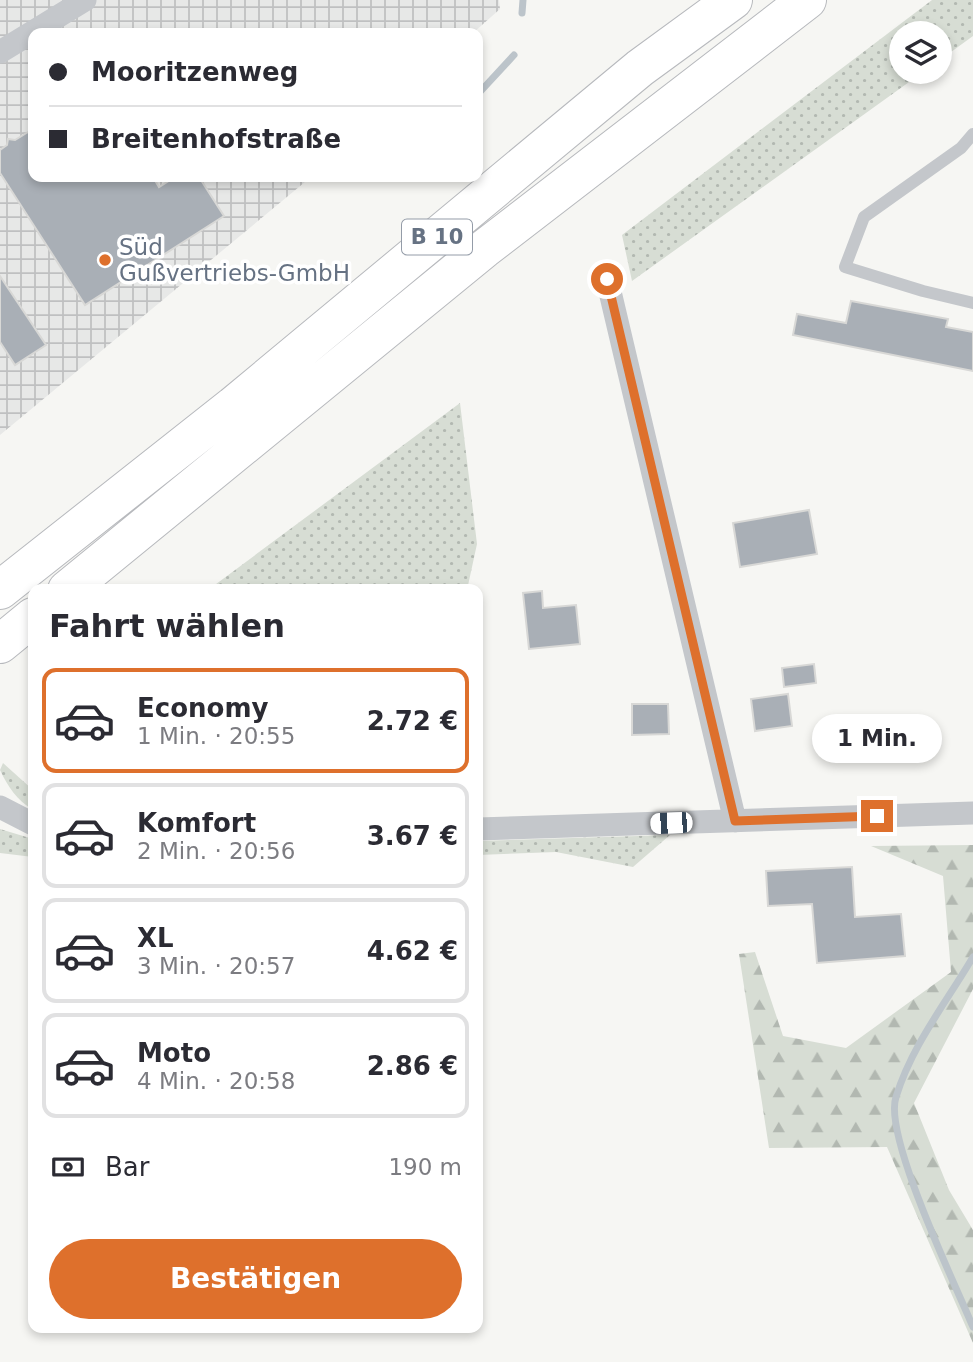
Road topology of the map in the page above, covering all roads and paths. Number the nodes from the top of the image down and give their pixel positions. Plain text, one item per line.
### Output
1 (85, 0) edge
2 (733, 0) edge
3 (807, 0) edge
4 (39, 28) edge
5 (28, 35) edge
6 (0, 52) edge
7 (973, 134) edge
8 (607, 279) dead end
9 (973, 303) edge
10 (74, 584) edge
11 (0, 590) edge
12 (28, 621) edge
13 (0, 644) edge
14 (0, 807) edge
15 (973, 813) edge
16 (28, 821) edge
17 (735, 821) junction
18 (483, 829) edge

1 - 4 street
2 - 11 highway, B 10
3 - 10 highway, B 10
5 - 6 street
7 - 9 lane
8 - 17 street
12 - 13 highway
14 - 16 street
15 - 17 street
17 - 18 street

